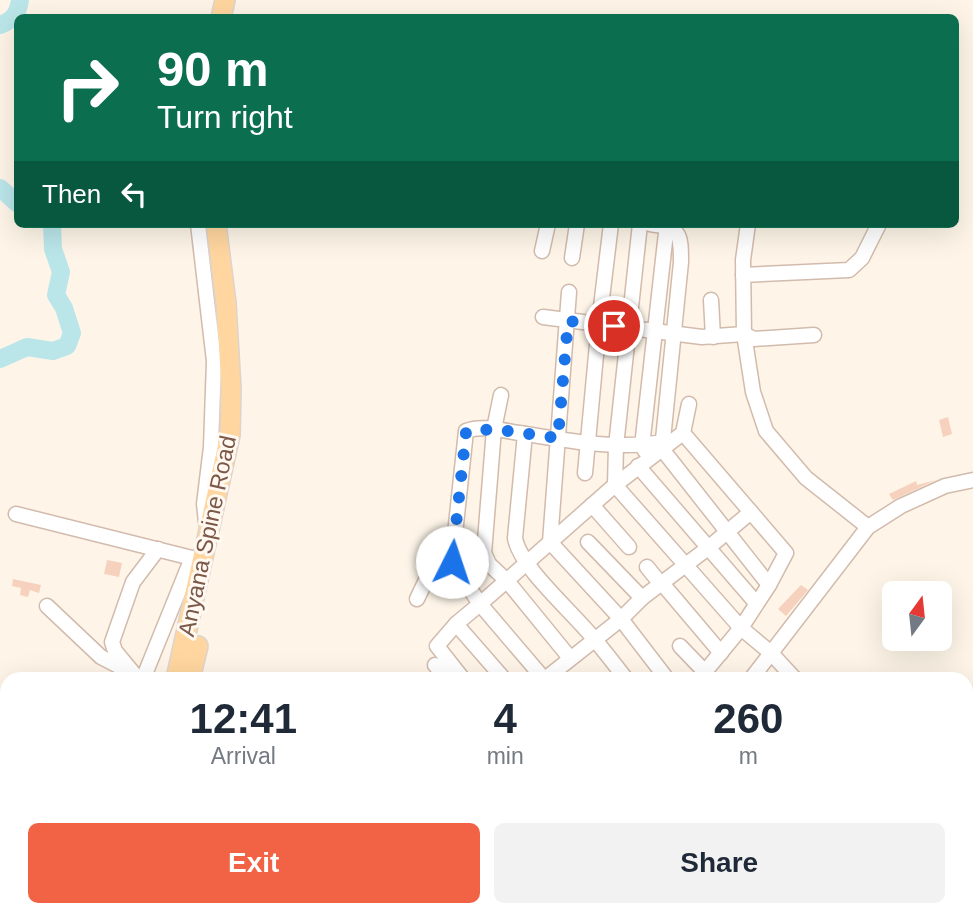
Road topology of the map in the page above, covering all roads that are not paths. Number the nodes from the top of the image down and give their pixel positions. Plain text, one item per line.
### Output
1 (198, 228) edge
2 (217, 228) edge
3 (229, 228) edge
4 (547, 228) edge
5 (576, 228) edge
6 (611, 228) edge
7 (640, 228) edge
8 (667, 228) edge
9 (671, 228) edge
10 (748, 228) edge
11 (876, 228) edge
12 (542, 251) dead end
13 (572, 258) dead end
14 (743, 275) junction
15 (569, 292) dead end
16 (711, 300) dead end
17 (543, 317) dead end
18 (568, 321) junction
19 (599, 323) junction
20 (630, 328) junction
21 (655, 331) junction
22 (674, 332) junction
23 (744, 334) junction
24 (814, 335) dead end
25 (713, 337) junction
26 (501, 395) dead end
27 (689, 404) dead end
28 (494, 429) junction
29 (683, 433) junction
30 (525, 434) junction
31 (558, 438) junction
32 (589, 441) junction
33 (616, 446) junction
34 (662, 446) junction
35 (643, 457) junction
36 (584, 473) dead end
37 (973, 480) edge
38 (615, 485) junction
39 (592, 505) junction
40 (751, 512) junction
41 (16, 514) dead end
42 (868, 527) junction
43 (729, 531) junction
44 (209, 535) junction
45 (550, 542) junction
46 (588, 542) dead end
47 (629, 547) dead end
48 (708, 548) junction
49 (158, 549) junction
50 (452, 562) junction
51 (527, 563) junction
52 (686, 563) junction
53 (648, 567) dead end
54 (508, 582) junction
55 (661, 583) junction
56 (769, 585) junction
57 (642, 598) junction
58 (417, 599) dead end
59 (756, 603) junction
60 (480, 604) junction
61 (47, 606) dead end
62 (621, 619) junction
63 (456, 624) junction
64 (741, 628) junction
65 (595, 640) junction
66 (680, 646) dead end
67 (721, 653) junction
68 (771, 653) junction
69 (570, 658) junction
70 (435, 665) dead end
71 (130, 672) edge
72 (135, 672) edge
73 (142, 672) edge
74 (179, 672) edge
75 (192, 672) edge
76 (441, 672) edge
77 (457, 672) edge
78 (498, 672) edge
79 (539, 672) edge
80 (553, 672) edge
81 (620, 672) edge
82 (662, 672) edge
83 (699, 672) edge
84 (705, 672) edge
85 (756, 672) edge
86 (789, 672) edge

1 - 44 street
2 - 44 main road, Anyana Spine Road
3 - 75 main road, Anyana Spine Road
4 - 12 street
5 - 13 street
6 - 19 street
7 - 20 street
8 - 21 street
9 - 22 street
10 - 14 street
11 - 14 street
14 - 23 street
15 - 18 street
16 - 25 street
17 - 18 street
18 - 19 street
18 - 31 street
19 - 20 street
19 - 32 street
20 - 21 street
20 - 33 street
21 - 22 street
21 - 35 street
22 - 25 street
22 - 34 street
23 - 24 street
23 - 25 street
23 - 42 street
26 - 28 street
27 - 29 street
28 - 30 street
28 - 50 street
28 - 54 street
29 - 34 street
29 - 40 street
30 - 31 street
30 - 51 street
31 - 32 street
31 - 45 street
32 - 33 street
32 - 36 street
33 - 35 street
33 - 38 street
34 - 35 street
34 - 43 street
35 - 38 street
35 - 48 street
37 - 42 street
38 - 39 street
38 - 52 street
39 - 45 street
39 - 47 street
40 - 43 street
40 - 56 street
41 - 49 street
42 - 68 street
43 - 48 street
43 - 56 street
44 - 74 main road, Anyana Spine Road
45 - 51 street
45 - 62 street
46 - 57 street
48 - 52 street
48 - 59 street
49 - 72 street
49 - 73 street
50 - 58 street
50 - 60 street
51 - 54 street
51 - 65 street
52 - 55 street
52 - 64 street
53 - 55 street
54 - 60 street
54 - 69 street
55 - 57 street
55 - 67 street
56 - 59 street
57 - 62 street
59 - 64 street
60 - 63 street
60 - 79 street
61 - 71 street
62 - 65 street
62 - 82 street
63 - 77 street
63 - 78 street
64 - 67 street
64 - 68 street
65 - 69 street
65 - 81 street
66 - 83 street
67 - 84 street
68 - 85 street
68 - 86 street
69 - 80 street
70 - 76 street

